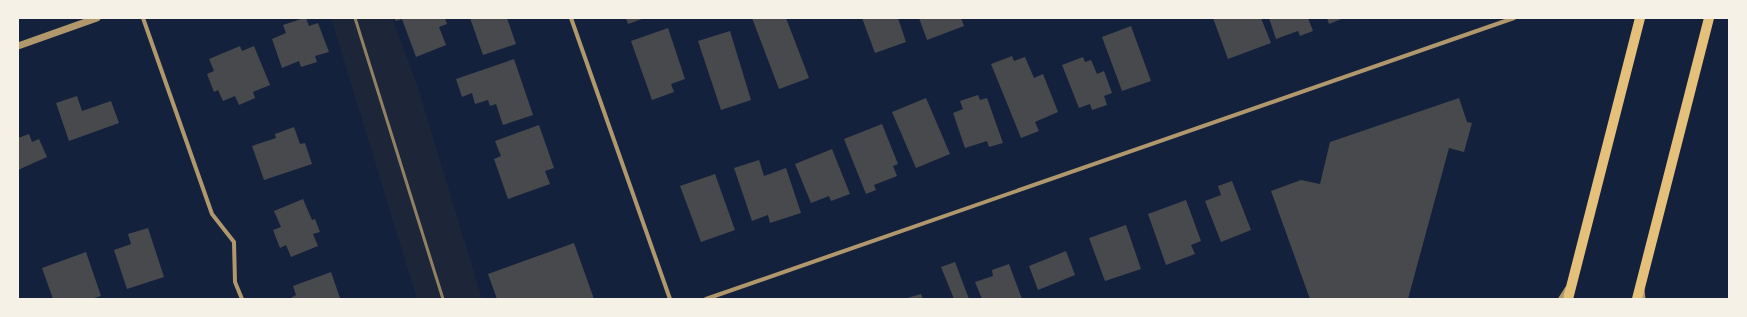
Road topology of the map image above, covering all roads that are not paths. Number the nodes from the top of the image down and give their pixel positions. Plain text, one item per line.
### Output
1 (97, 18) edge
2 (143, 18) edge
3 (571, 18) edge
4 (1514, 18) edge
5 (1640, 18) edge
6 (1709, 18) edge
7 (18, 46) edge
8 (1574, 278) junction
9 (1641, 280) junction
10 (242, 299) edge
11 (670, 299) edge
12 (706, 299) edge
13 (1560, 299) edge
14 (1568, 299) edge
15 (1637, 299) edge
16 (1644, 299) edge

1 - 7 street
2 - 10 street
3 - 11 street
4 - 12 street
5 - 8 main road
6 - 9 main road
8 - 13 street
8 - 14 main road
9 - 15 main road
9 - 16 lane

